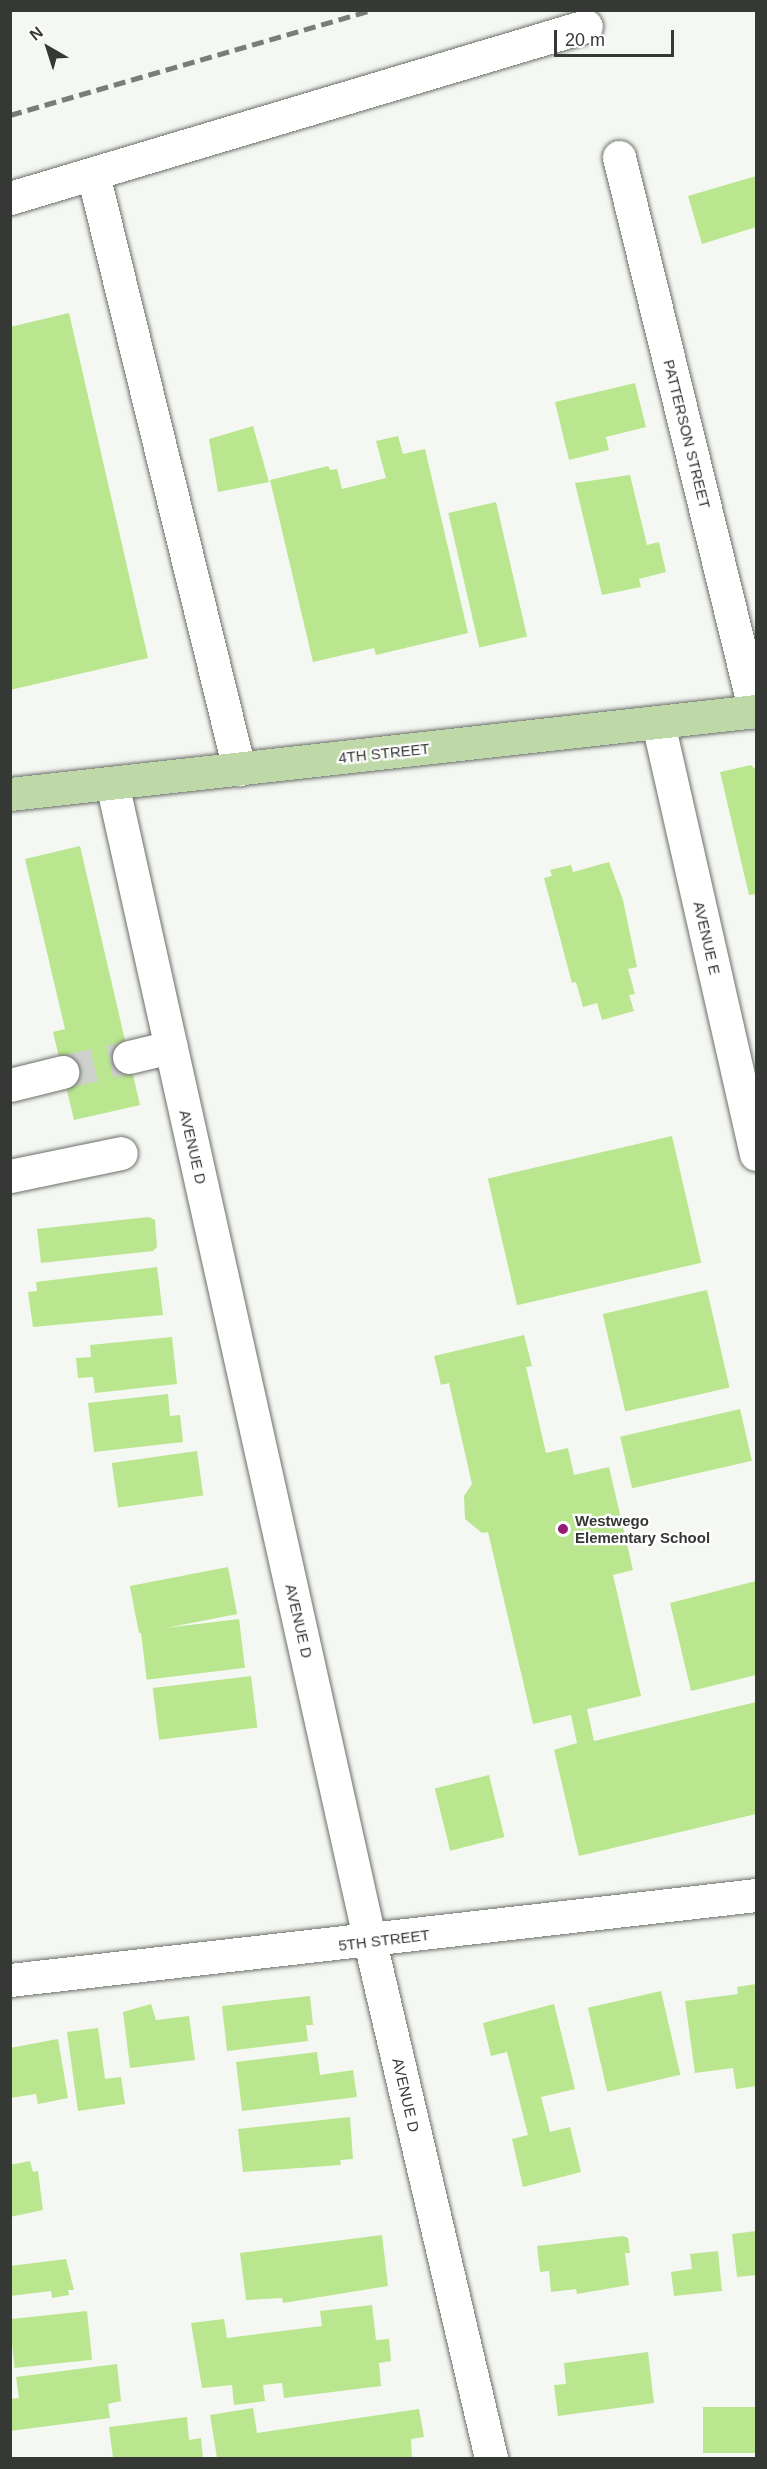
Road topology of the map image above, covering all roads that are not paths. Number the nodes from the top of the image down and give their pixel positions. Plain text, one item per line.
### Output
1 (586, 26) dead end
2 (619, 157) dead end
3 (93, 174) junction
4 (10, 198) edge
5 (756, 712) edge
6 (658, 723) junction
7 (239, 769) junction
8 (112, 783) junction
9 (10, 794) edge
10 (171, 1047) junction
11 (129, 1057) tunnel mouth
12 (62, 1072) tunnel mouth
13 (10, 1085) edge
14 (121, 1153) dead end
15 (756, 1154) edge
16 (10, 1176) edge
17 (756, 1895) edge
18 (370, 1942) junction
19 (10, 1980) edge
20 (491, 2458) edge

1 - 3 street
2 - 5 street, PATTERSON STREET
3 - 4 street
3 - 7 street
5 - 6 main road, 4TH STREET
6 - 7 main road, 4TH STREET
6 - 15 street, AVENUE E
7 - 8 main road, 4TH STREET
8 - 9 main road, 4TH STREET
8 - 10 street, AVENUE D
10 - 11 street
10 - 18 street, AVENUE D
12 - 13 street
14 - 16 street
17 - 18 street, 5TH STREET
18 - 19 street, 5TH STREET
18 - 20 street, AVENUE D

